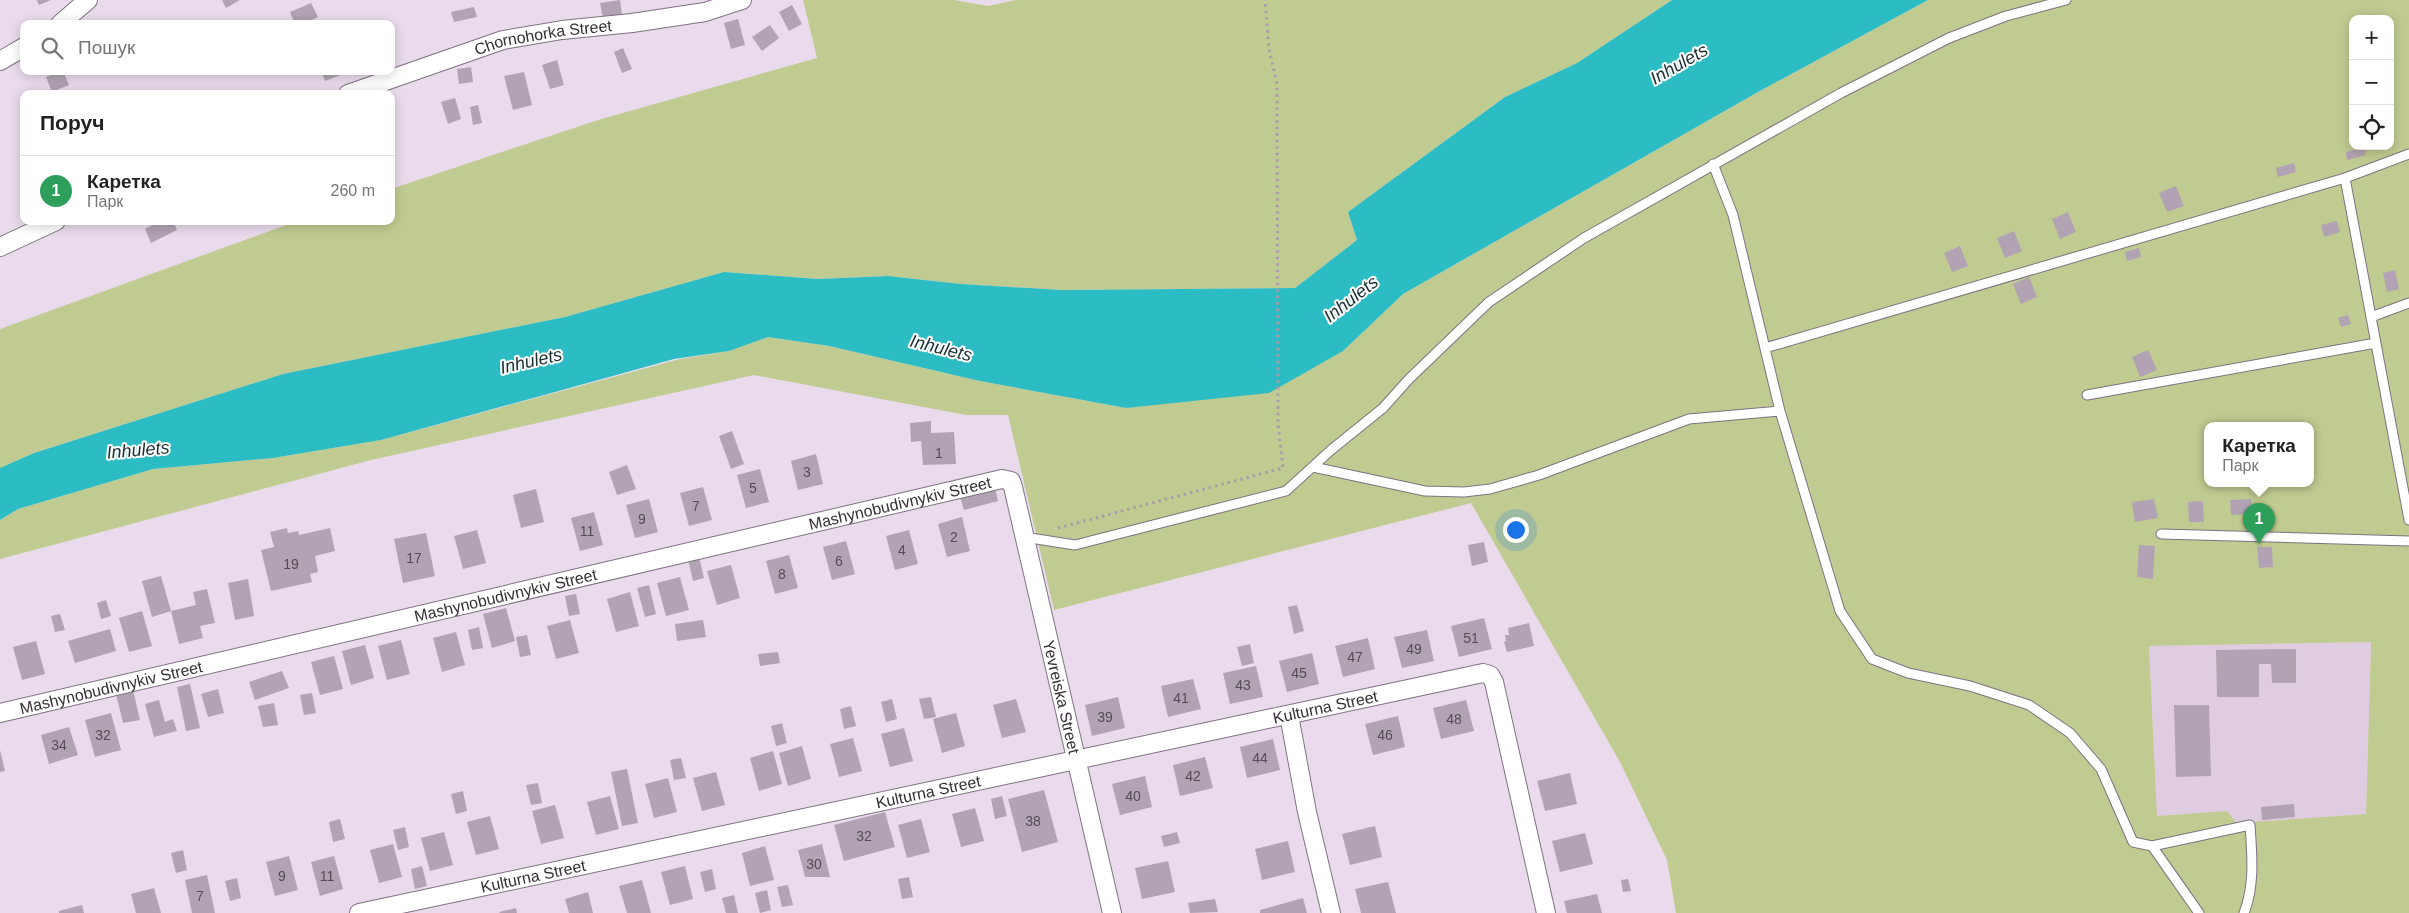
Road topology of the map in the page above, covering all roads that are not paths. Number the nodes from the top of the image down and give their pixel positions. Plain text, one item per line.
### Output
1 (88, 0) edge
2 (742, 0) edge
3 (2066, 0) edge
4 (65, 20) edge
5 (20, 49) edge
6 (0, 61) edge
7 (359, 90) edge
8 (2409, 154) edge
9 (1713, 164) junction
10 (2345, 178) junction
11 (47, 225) edge
12 (0, 247) edge
13 (2409, 303) edge
14 (2371, 317) junction
15 (2376, 343) junction
16 (1765, 348) junction
17 (2087, 396) dead end
18 (1780, 411) junction
19 (1313, 467) junction
20 (1011, 481) joint
21 (2407, 497) edge
22 (2409, 520) edge
23 (2161, 534) dead end
24 (1024, 537) junction
25 (2409, 541) edge
26 (0, 714) edge
27 (1289, 715) junction
28 (1076, 760) junction
29 (2152, 846) junction
30 (359, 913) edge
31 (1112, 913) edge
32 (1331, 913) edge
33 (1546, 913) edge
34 (2199, 913) edge
35 (2244, 913) edge

1 - 4 street
2 - 7 street, Chornohorka Street
3 - 9 lane
5 - 6 street
8 - 10 lane
9 - 16 lane
9 - 19 lane
10 - 14 lane
10 - 16 lane
11 - 12 street
13 - 14 lane
14 - 15 lane
15 - 17 lane
15 - 21 lane
16 - 18 lane
18 - 19 lane
18 - 29 lane
19 - 24 lane
20 - 24 street, Yevreiska Street
20 - 26 street, Mashynobudivnykiv Street
21 - 22 lane
23 - 25 lane
24 - 28 street, Yevreiska Street
27 - 28 street, Kulturna Street
27 - 32 street
27 - 33 street, Kulturna Street
28 - 30 street, Kulturna Street
28 - 31 street, Yevreiska Street
29 - 34 lane
29 - 35 lane

